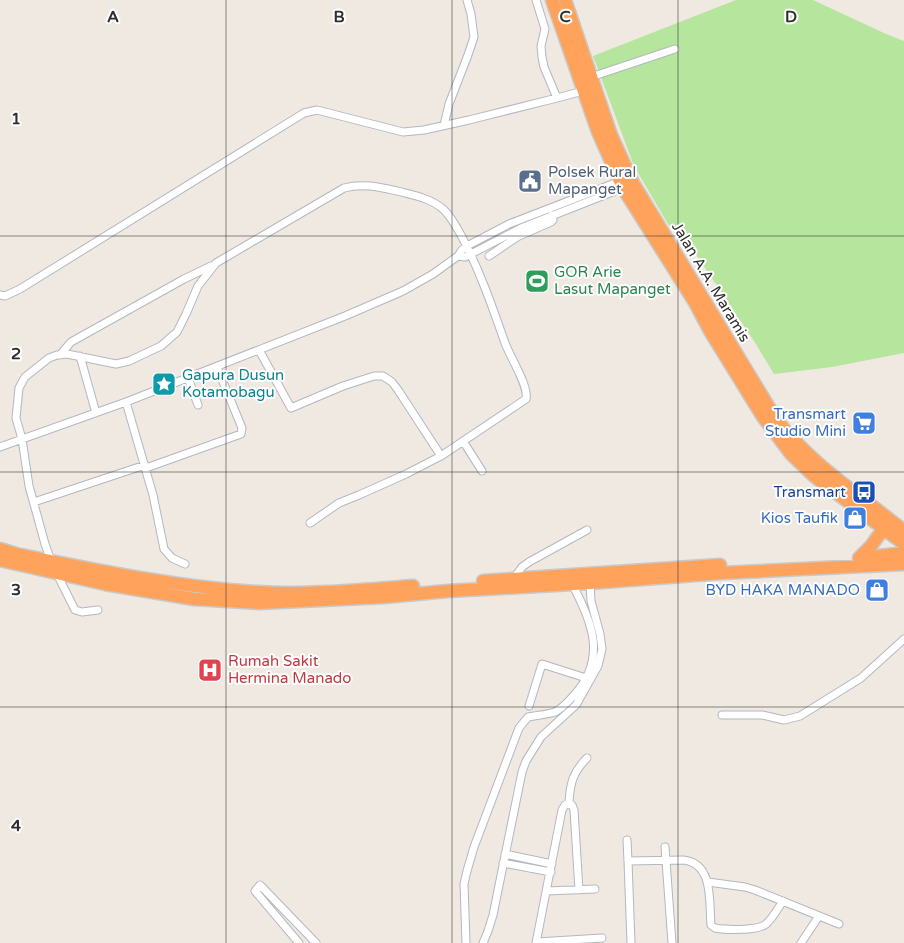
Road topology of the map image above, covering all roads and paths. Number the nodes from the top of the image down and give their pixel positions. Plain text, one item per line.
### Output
1 (467, 0) edge
2 (536, 0) edge
3 (565, 0) edge
4 (554, 5) edge
5 (542, 16) junction
6 (675, 49) dead end
7 (591, 77) junction
8 (583, 90) junction
9 (558, 98) junction
10 (444, 125) junction
11 (626, 182) junction
12 (552, 215) junction
13 (467, 246) junction
14 (471, 254) junction
15 (458, 256) junction
16 (489, 256) dead end
17 (216, 263) junction
18 (0, 295) edge
19 (259, 350) junction
20 (60, 355) junction
21 (80, 356) junction
22 (217, 366) junction
23 (188, 378) junction
24 (126, 402) junction
25 (198, 405) dead end
26 (96, 413) junction
27 (22, 439) junction
28 (463, 441) junction
29 (0, 447) edge
30 (441, 456) junction
31 (145, 467) junction
32 (482, 470) dead end
33 (34, 502) junction
34 (310, 523) dead end
35 (884, 528) junction
36 (587, 530) dead end
37 (904, 532) edge
38 (904, 544) edge
39 (0, 549) edge
40 (904, 554) edge
41 (859, 558) junction
42 (0, 560) edge
43 (51, 561) junction
44 (185, 564) dead end
45 (819, 564) junction
46 (904, 564) edge
47 (57, 574) junction
48 (514, 579) junction
49 (590, 583) junction
50 (572, 584) junction
51 (98, 610) dead end
52 (904, 639) edge
53 (586, 678) junction
54 (529, 706) dead end
55 (541, 715) junction
56 (722, 715) dead end
57 (551, 728) junction
58 (587, 758) dead end
59 (569, 803) junction
60 (626, 840) dead end
61 (665, 847) dead end
62 (505, 854) junction
63 (666, 859) junction
64 (628, 861) junction
65 (503, 863) junction
66 (552, 864) junction
67 (551, 872) junction
68 (708, 882) junction
69 (595, 889) dead end
70 (579, 890) junction
71 (547, 891) junction
72 (783, 901) junction
73 (819, 916) junction
74 (840, 924) dead end
75 (602, 938) dead end
76 (585, 941) edge
77 (536, 942) edge
78 (299, 943) edge
79 (316, 943) edge
80 (466, 943) edge
81 (483, 943) edge
82 (632, 943) edge
83 (672, 943) edge
84 (801, 943) edge

1 - 10 street
2 - 5 street
3 - 7 highway, Jalan A.A. Maramis
4 - 5 street
4 - 8 highway
5 - 9 street
6 - 7 street
7 - 11 highway, Jalan A.A. Maramis
8 - 9 street
8 - 11 highway
9 - 10 street
10 - 18 street
11 - 12 street
11 - 13 street
11 - 35 highway
11 - 37 highway, Jalan A.A. Maramis
12 - 14 street
12 - 16 street
13 - 14 street
13 - 15 street
13 - 17 street
14 - 15 street
14 - 28 street
15 - 19 street
17 - 20 street
17 - 21 street
19 - 22 street
19 - 30 street
20 - 21 street
20 - 27 street
21 - 26 street
22 - 23 street
22 - 31 street
23 - 24 street
23 - 25 street
24 - 26 street
24 - 31 street
26 - 27 street
27 - 29 street
27 - 33 street
28 - 30 street
28 - 32 street
30 - 34 street
31 - 33 street
31 - 44 street
33 - 43 street
35 - 38 highway
35 - 41 highway
36 - 48 street
39 - 43 highway
40 - 41 highway
41 - 45 highway
42 - 47 highway
43 - 48 highway
45 - 46 highway
45 - 48 highway
45 - 49 highway
47 - 50 highway
47 - 51 street
49 - 50 highway
49 - 57 street
50 - 53 street
52 - 56 street
53 - 54 street
53 - 55 street
55 - 57 street
55 - 80 street
57 - 62 street
58 - 59 street
59 - 66 street
59 - 70 street
60 - 64 street
61 - 63 street
62 - 65 street
62 - 66 street
63 - 64 street
63 - 68 street
63 - 83 street
64 - 82 street
65 - 67 street
65 - 81 street
66 - 67 street
67 - 71 street
68 - 72 street
68 - 72 street
69 - 70 street
70 - 71 street
71 - 77 street
72 - 73 street
73 - 74 street
73 - 84 street
75 - 76 street
76 - 77 street
78 - 79 street

